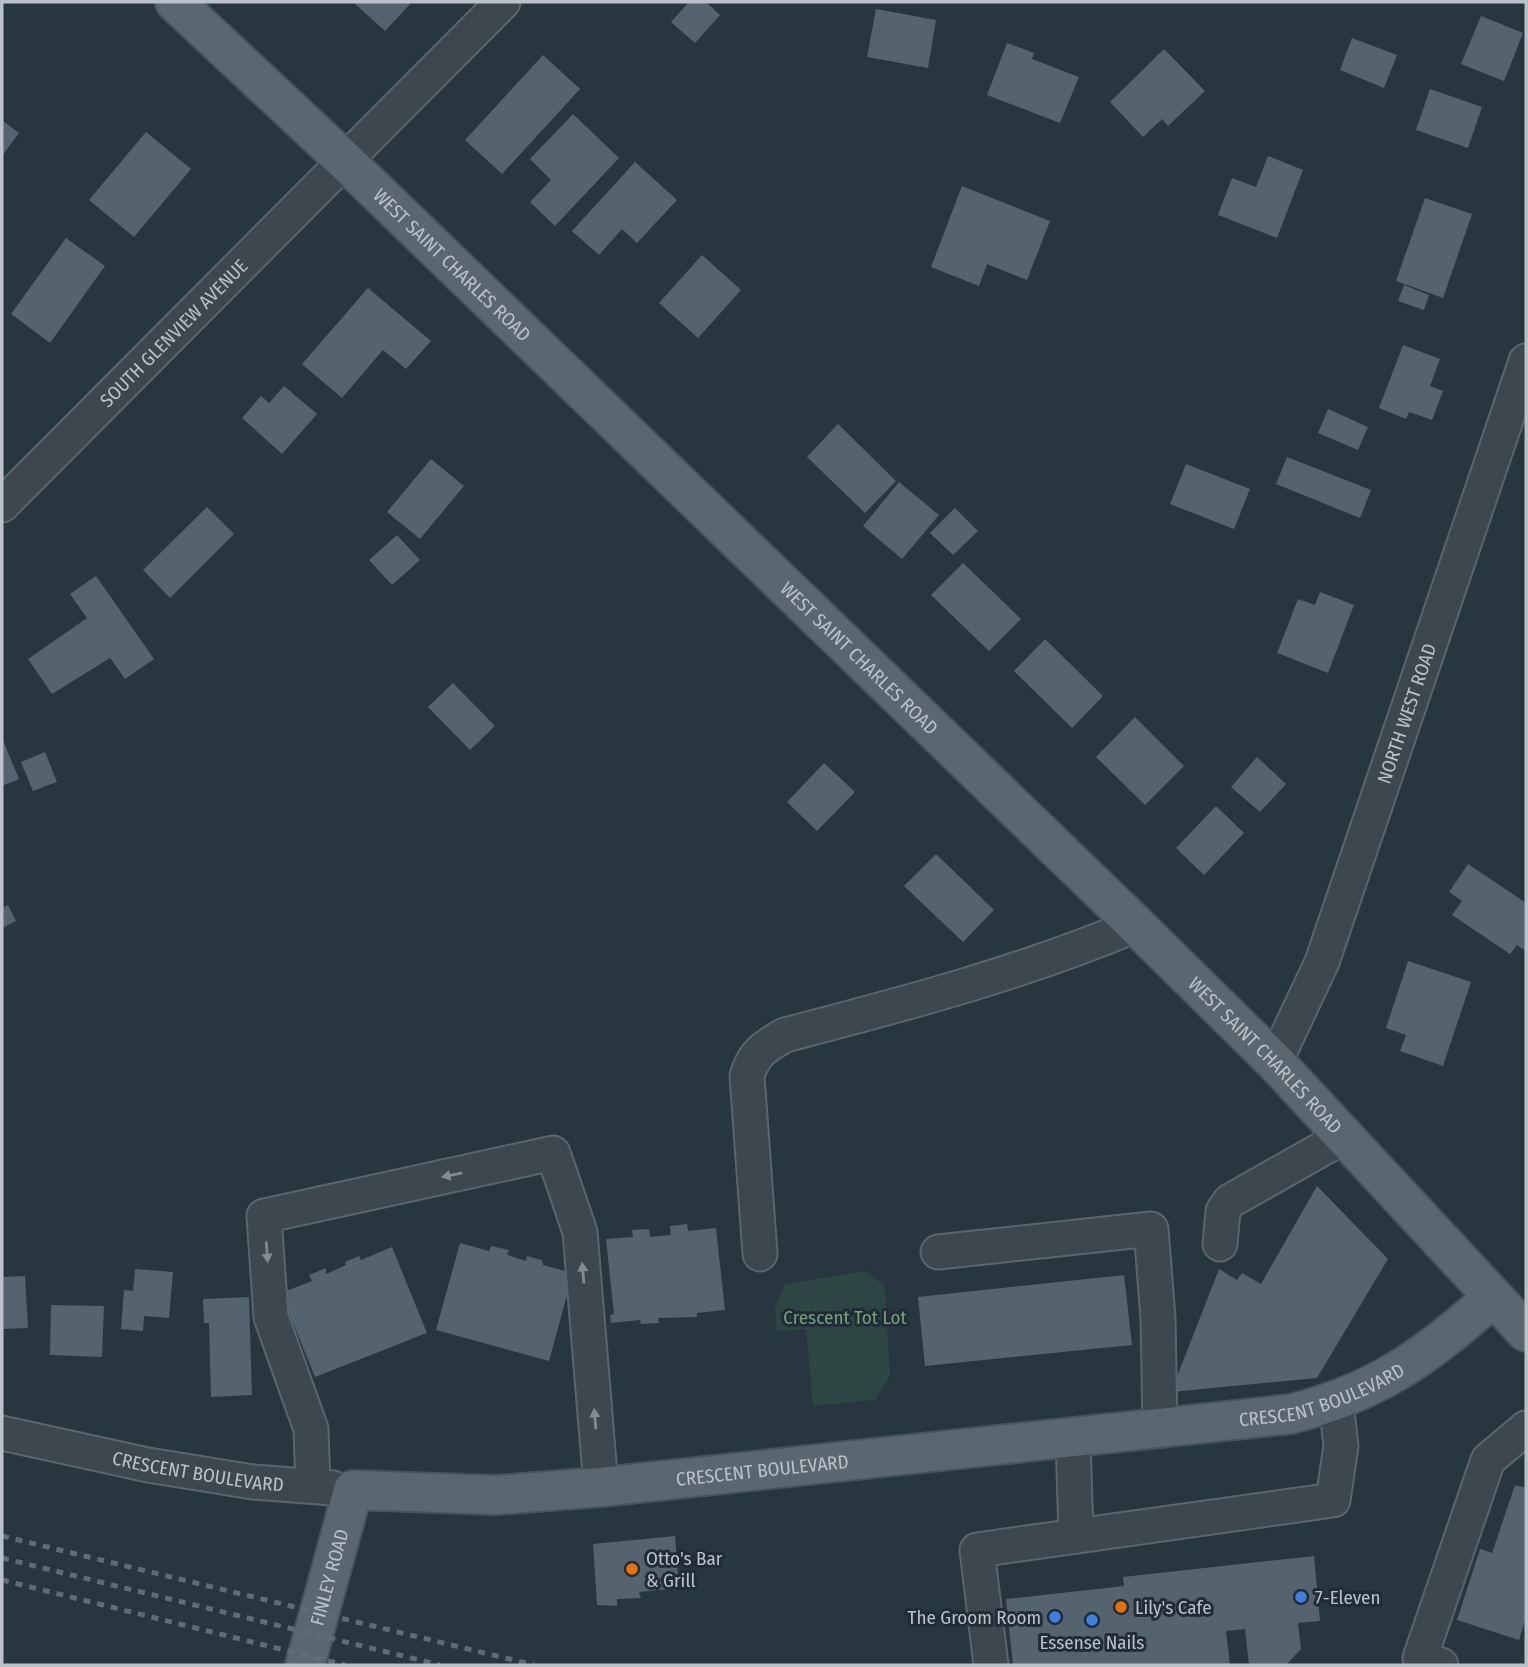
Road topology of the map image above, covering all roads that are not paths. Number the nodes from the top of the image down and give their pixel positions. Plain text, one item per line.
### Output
1 (175, 2) edge
2 (503, 2) edge
3 (344, 160) junction
4 (1526, 361) edge
5 (2, 505) edge
6 (1136, 925) junction
7 (1275, 1062) junction
8 (1346, 1136) junction
9 (1220, 1244) dead end
10 (938, 1252) dead end
11 (760, 1254) dead end
12 (1492, 1298) junction
13 (1526, 1332) edge
14 (1336, 1402) junction
15 (1160, 1428) junction
16 (1526, 1428) edge
17 (2, 1433) edge
18 (1073, 1437) junction
19 (313, 1486) junction
20 (601, 1487) junction
21 (353, 1490) junction
22 (1076, 1536) junction
23 (305, 1665) edge
24 (991, 1665) edge
25 (1441, 1665) edge

1 - 3 main road, WEST SAINT CHARLES ROAD
2 - 3 street, SOUTH GLENVIEW AVENUE
3 - 5 street, SOUTH GLENVIEW AVENUE
3 - 6 main road, WEST SAINT CHARLES ROAD
4 - 7 street, NORTH WEST ROAD
6 - 7 main road, WEST SAINT CHARLES ROAD
6 - 11 street
7 - 8 main road, WEST SAINT CHARLES ROAD
8 - 9 street
8 - 12 main road, WEST SAINT CHARLES ROAD
10 - 15 street
12 - 13 main road, WEST SAINT CHARLES ROAD
12 - 14 main road, CRESCENT BOULEVARD
14 - 15 main road, CRESCENT BOULEVARD
14 - 22 street
15 - 18 main road, CRESCENT BOULEVARD
16 - 25 street
17 - 19 street, CRESCENT BOULEVARD
18 - 20 main road, CRESCENT BOULEVARD
18 - 22 street
20 -> 19 street
19 - 21 street, CRESCENT BOULEVARD
20 - 21 main road, CRESCENT BOULEVARD
21 - 23 main road, FINLEY ROAD
22 - 24 street

